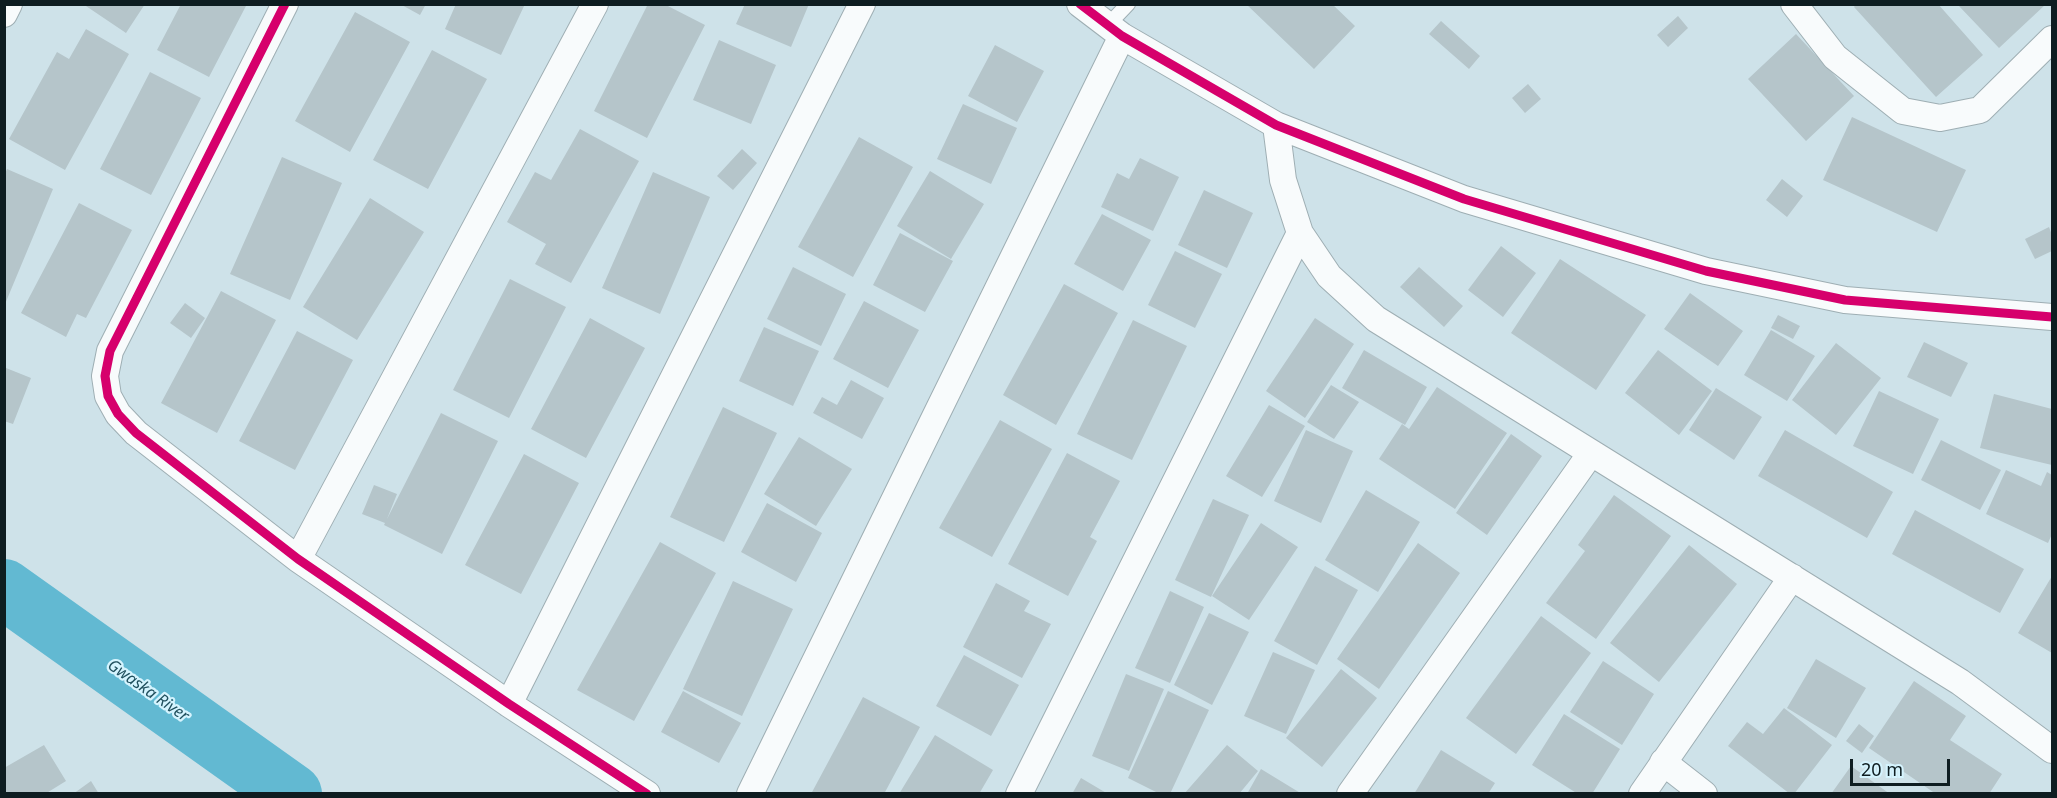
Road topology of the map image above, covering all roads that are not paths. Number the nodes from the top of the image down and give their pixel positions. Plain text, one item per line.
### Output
1 (9, 4) edge
2 (285, 4) edge
3 (595, 4) edge
4 (862, 4) edge
5 (1080, 4) edge
6 (1128, 4) edge
7 (1794, 4) edge
8 (4, 14) edge
9 (1115, 30) junction
10 (2052, 39) edge
11 (1276, 125) junction
12 (1300, 233) junction
13 (2052, 317) edge
14 (1591, 453) junction
15 (298, 560) junction
16 (1792, 577) junction
17 (509, 704) junction
18 (2049, 741) edge
19 (1663, 762) junction
20 (647, 794) edge
21 (750, 794) edge
22 (1019, 794) edge
23 (1350, 794) edge
24 (1642, 794) edge
25 (1704, 794) edge

1 - 8 street
2 - 15 street
3 - 15 street
4 - 17 street
5 - 9 street
6 - 9 lane
7 - 10 street
9 - 11 street
9 - 21 street
11 - 12 street
11 - 13 street
12 - 14 street
12 - 22 street
14 - 16 street
14 - 23 street
15 - 17 street
16 - 18 street
16 - 19 street
17 - 20 street
19 - 24 street
19 - 25 street

